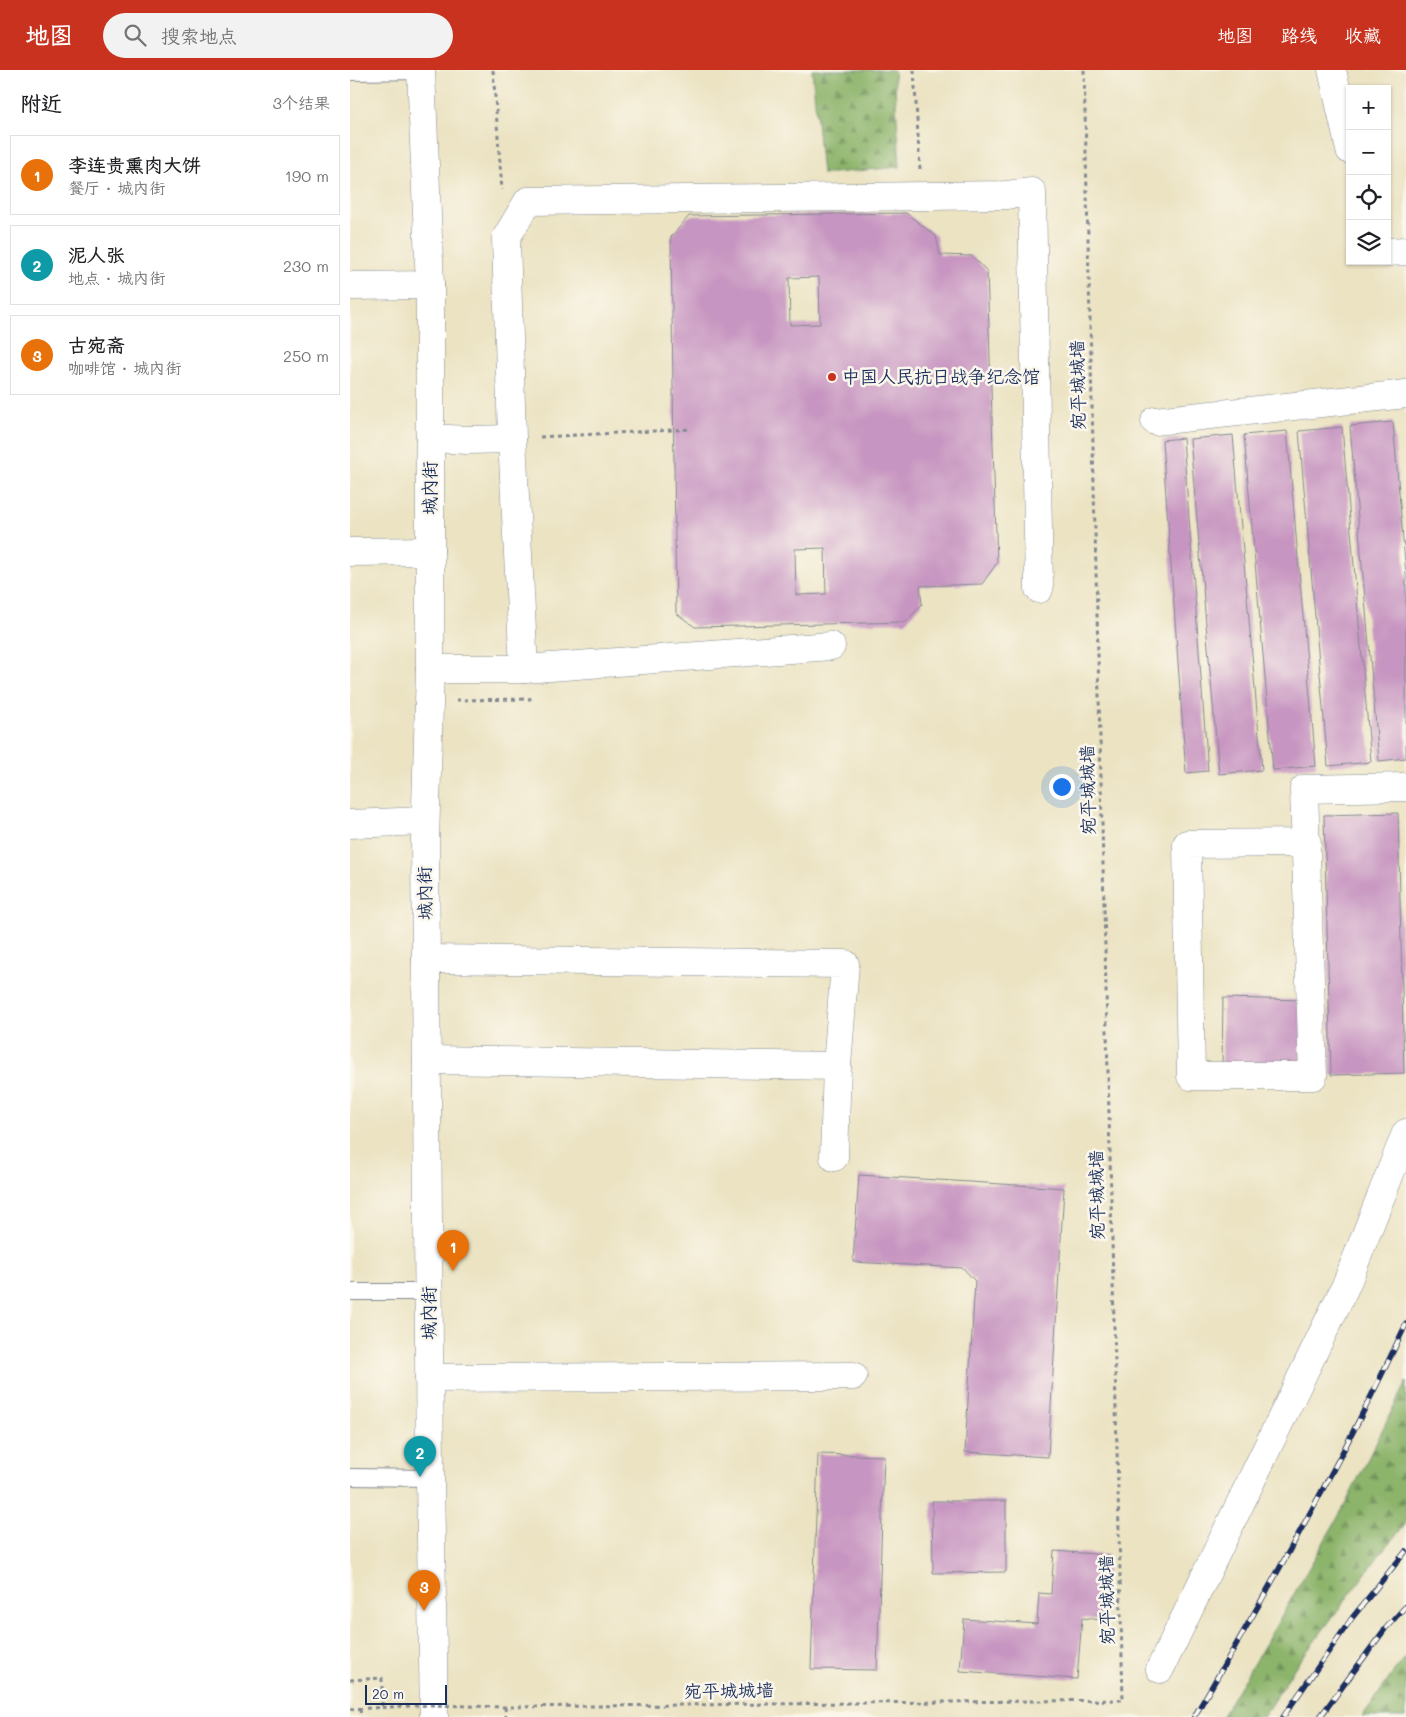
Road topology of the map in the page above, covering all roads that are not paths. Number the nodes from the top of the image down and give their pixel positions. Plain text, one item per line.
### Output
1 (422, 70) edge
2 (1332, 70) edge
3 (350, 72) edge
4 (1346, 132) edge
5 (1406, 250) edge
6 (1391, 252) edge
7 (430, 284) junction
8 (350, 286) edge
9 (1406, 394) edge
10 (1155, 422) dead end
11 (430, 438) junction
12 (512, 439) junction
13 (430, 551) junction
14 (350, 552) edge
15 (1039, 589) dead end
16 (831, 646) dead end
17 (430, 668) junction
18 (524, 669) junction
19 (1406, 787) edge
20 (425, 821) junction
21 (350, 824) edge
22 (1307, 843) junction
23 (426, 960) junction
24 (427, 1060) junction
25 (837, 1066) junction
26 (1406, 1133) edge
27 (834, 1158) dead end
28 (350, 1292) edge
29 (428, 1292) junction
30 (853, 1376) dead end
31 (429, 1378) junction
32 (350, 1478) edge
33 (430, 1478) junction
34 (1160, 1669) dead end
35 (434, 1717) edge

1 - 3 lane
1 - 7 street, 城内街
2 - 4 street
5 - 6 street
7 - 8 street
7 - 11 street, 城内街
9 - 10 street
11 - 12 street
11 - 13 street, 城内街
12 - 15 street
12 - 18 street
13 - 14 street
13 - 17 street, 城内街
16 - 18 street
17 - 18 street
17 - 20 street, 城内街
19 - 22 street
20 - 21 street
20 - 23 street, 城内街
22 - 22 street
23 - 24 street, 城内街
23 - 25 street
24 - 25 street
24 - 29 street, 城内街
25 - 27 street
26 - 34 street
28 - 29 lane
29 - 31 street, 城内街
30 - 31 street
31 - 33 street, 城内街
32 - 33 lane
33 - 35 street, 城内街

